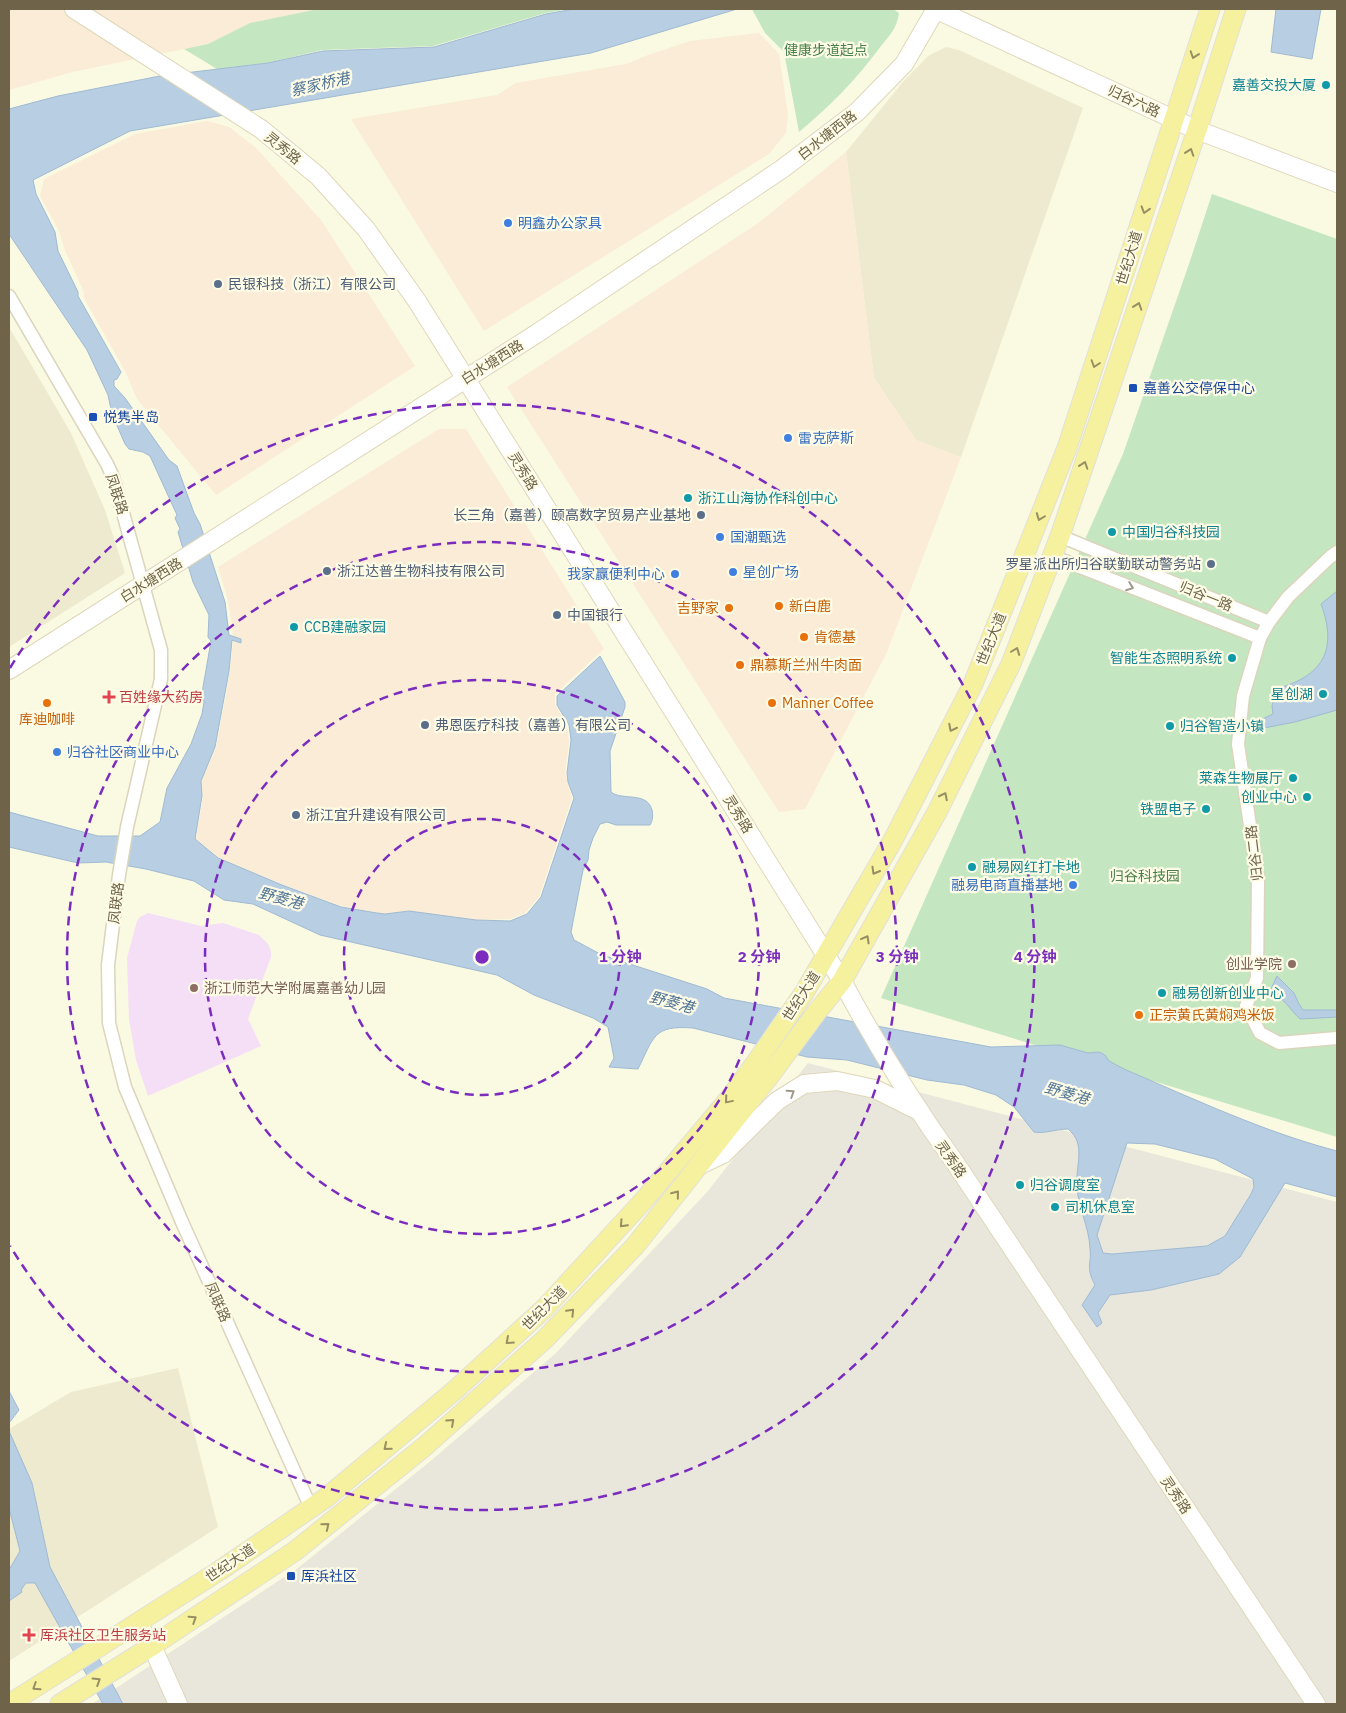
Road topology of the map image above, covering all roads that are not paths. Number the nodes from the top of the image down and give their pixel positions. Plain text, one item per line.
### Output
1 (74, 9) edge
2 (936, 9) edge
3 (1210, 9) edge
4 (1236, 9) edge
5 (1173, 119) junction
6 (1198, 130) junction
7 (1337, 183) edge
8 (9, 296) edge
9 (466, 379) junction
10 (1060, 536) junction
11 (1337, 552) edge
12 (1052, 556) junction
13 (142, 585) junction
14 (1269, 622) junction
15 (1260, 638) junction
16 (9, 670) edge
17 (826, 955) junction
18 (842, 981) junction
19 (1337, 1038) edge
20 (919, 1111) junction
21 (698, 1166) junction
22 (311, 1508) junction
23 (137, 1623) junction
24 (152, 1646) junction
25 (9, 1704) edge
26 (60, 1704) edge
27 (178, 1704) edge
28 (1316, 1704) edge

1 - 9 street, 灵秀路
2 - 5 street, 归谷六路
2 - 9 street, 白水塘西路
3 -> 5 main road, 世纪大道
4 - 6 main road, 世纪大道
5 - 6 street, 归谷六路
5 -> 17 main road, 世纪大道
6 - 7 street, 归谷六路
10 -> 6 main road, 世纪大道
8 - 13 street, 凤联路
9 - 13 street, 白水塘西路
9 - 17 street, 灵秀路
10 - 12 main road, 世纪大道
10 - 14 street, 归谷一路
11 - 14 street, 归谷二路
12 -> 15 street, 归谷一路
18 -> 12 main road, 世纪大道
13 - 16 street, 白水塘西路
13 - 22 street, 凤联路
14 - 15 street, 归谷二路
15 - 19 street, 归谷二路
17 - 18 street, 灵秀路
17 -> 22 main road, 世纪大道
18 - 20 street, 灵秀路
18 - 21 main road, 世纪大道
21 -> 20 street
20 - 28 street, 灵秀路
24 -> 21 main road, 世纪大道
22 - 23 main road, 世纪大道
23 - 24 street
23 -> 25 main road, 世纪大道
26 -> 24 main road, 世纪大道
24 - 27 street

